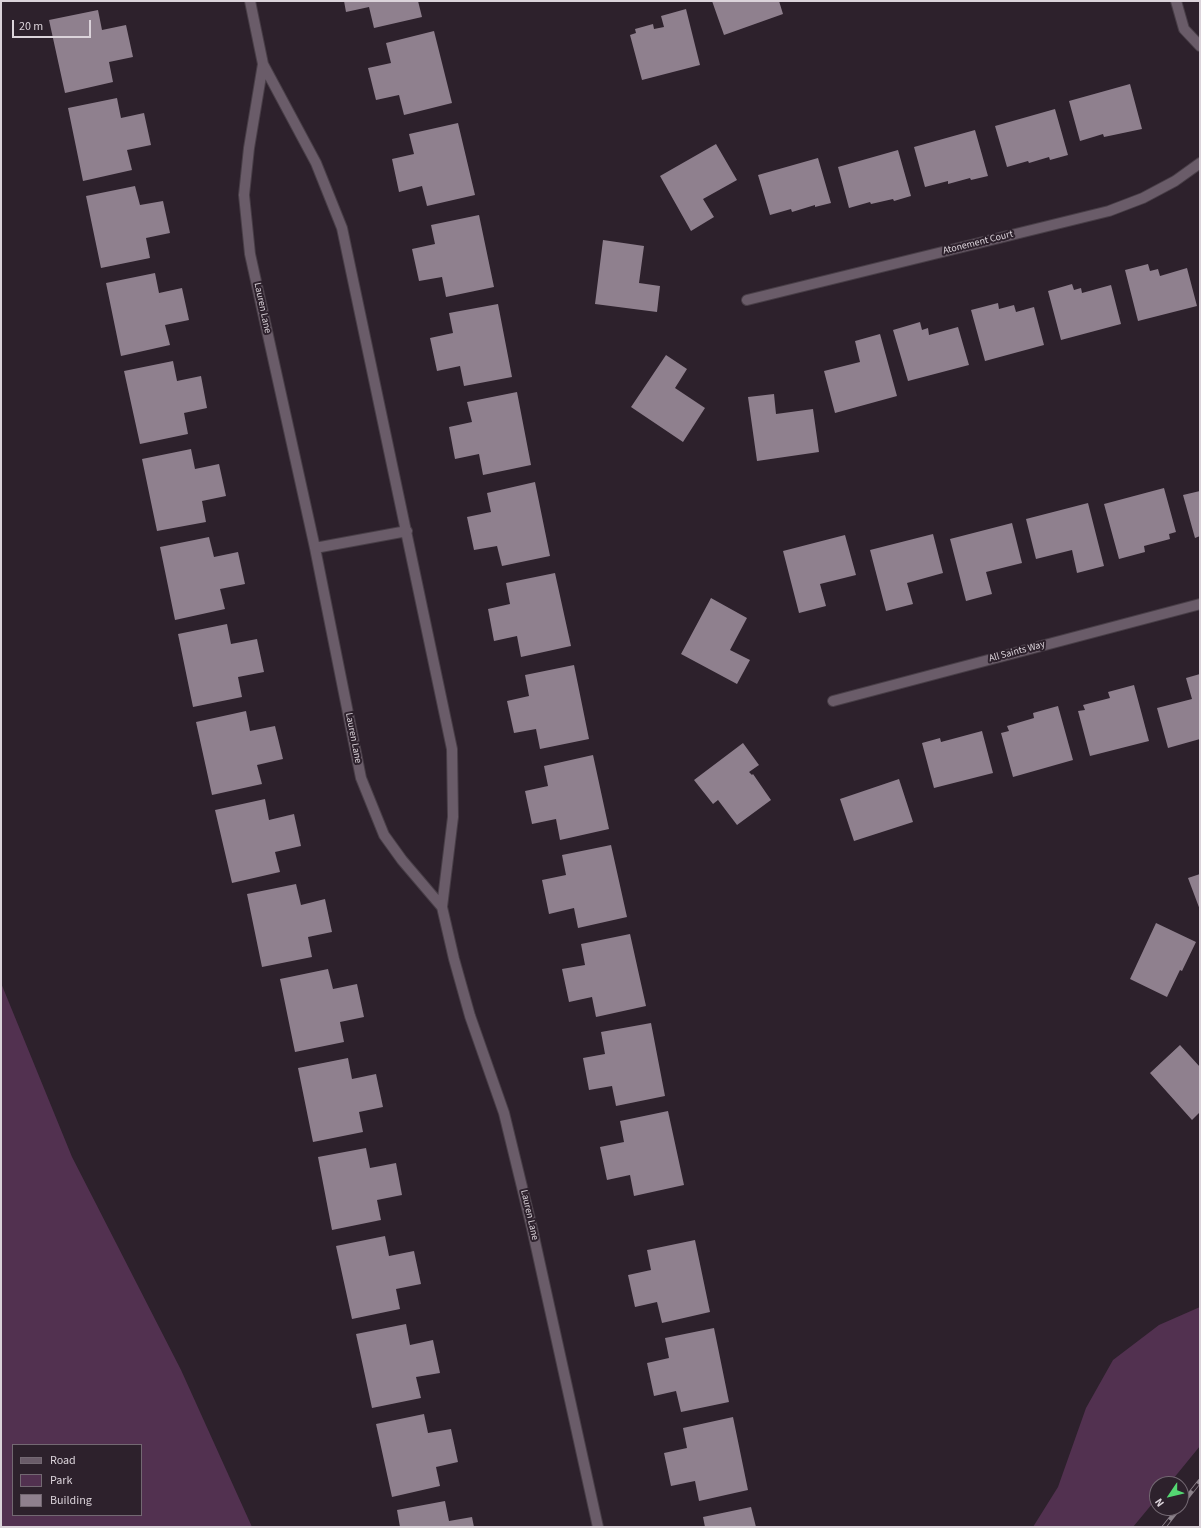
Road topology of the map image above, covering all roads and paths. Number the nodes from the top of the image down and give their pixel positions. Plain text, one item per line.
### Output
1 (250, 1) edge
2 (1176, 1) edge
3 (1200, 46) edge
4 (263, 64) junction
5 (1200, 164) edge
6 (747, 300) dead end
7 (407, 531) junction
8 (315, 548) junction
9 (1200, 604) edge
10 (833, 701) dead end
11 (442, 907) junction
12 (598, 1527) edge

1 - 4 street, Lauren Lane
2 - 3 street
4 - 7 street, Lauren Lane
4 - 8 street, Lauren Lane
5 - 6 street, Atonement Court
7 - 8 street
7 - 11 street, Lauren Lane
8 - 11 street, Lauren Lane
9 - 10 street, All Saints Way
11 - 12 street, Lauren Lane

